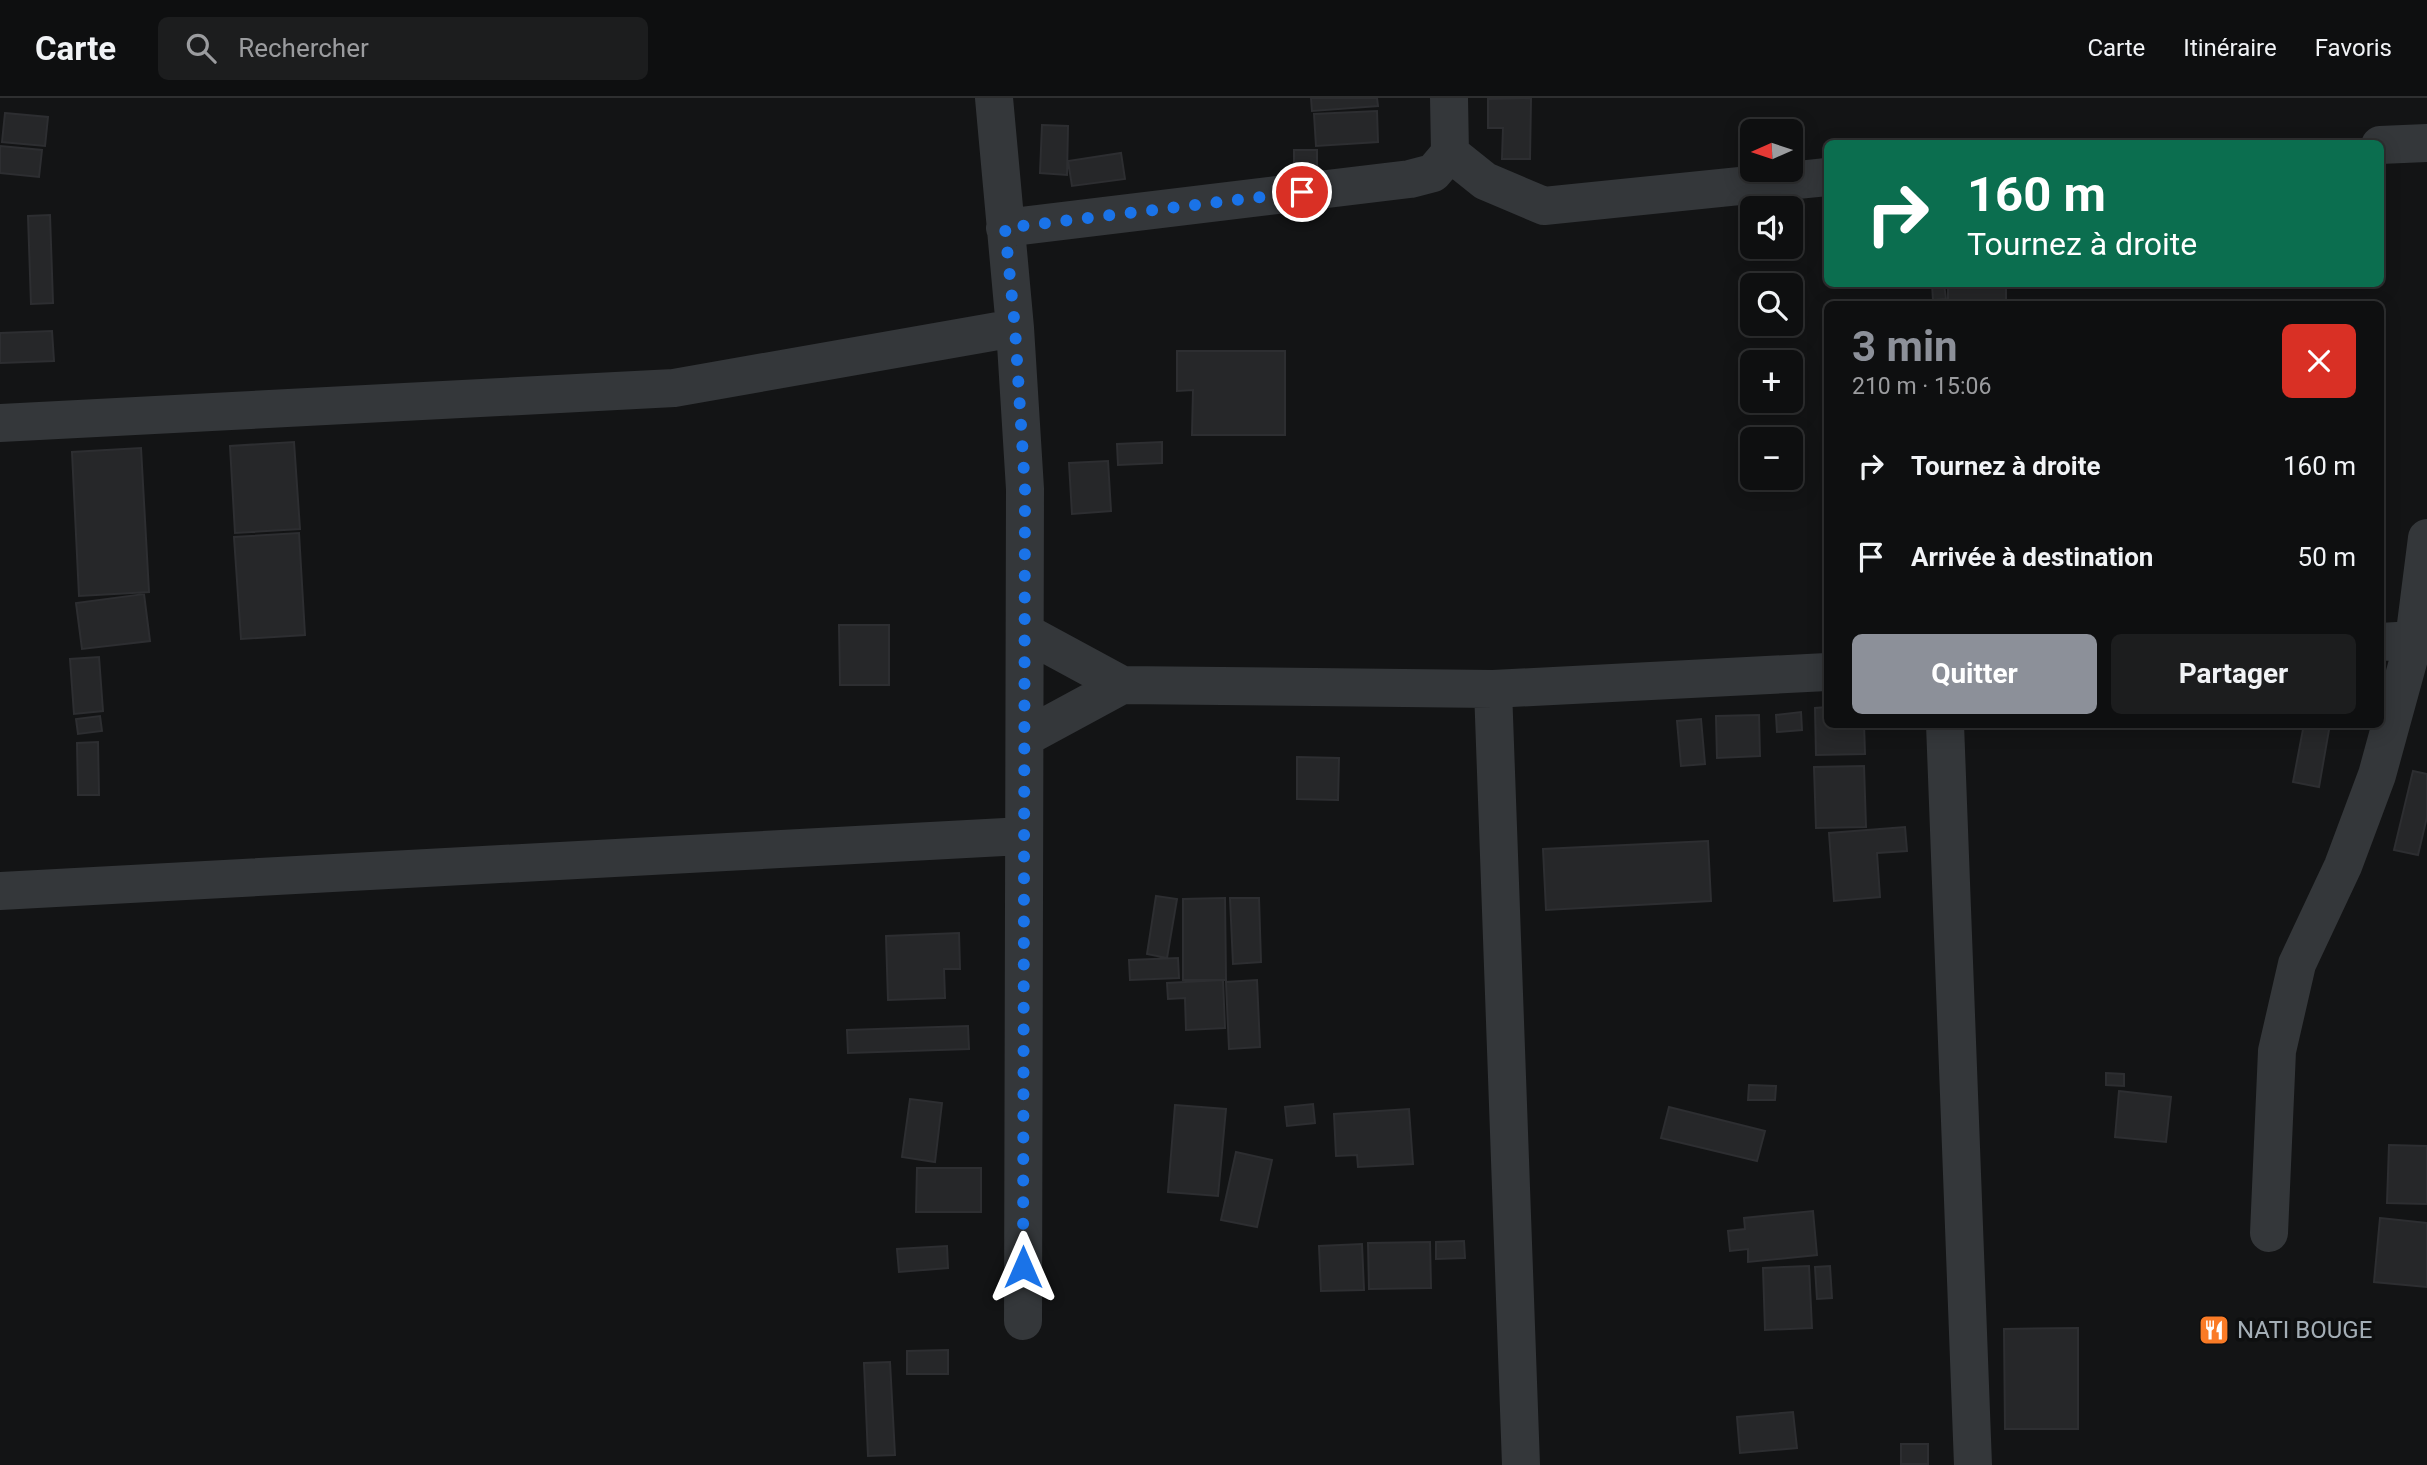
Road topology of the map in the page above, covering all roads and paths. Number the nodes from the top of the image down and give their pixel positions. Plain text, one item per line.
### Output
1 (994, 98) edge
2 (1449, 98) edge
3 (2427, 143) edge
4 (2384, 145) edge
5 (1450, 153) junction
6 (1824, 177) edge
7 (1005, 228) junction
8 (1015, 328) junction
9 (0, 423) edge
10 (2427, 538) edge
11 (1026, 633) junction
12 (2397, 641) edge
13 (1824, 672) edge
14 (1122, 685) junction
15 (1493, 689) junction
16 (1945, 728) edge
17 (1026, 737) junction
18 (1023, 836) junction
19 (0, 891) edge
20 (2269, 1233) dead end
21 (1023, 1321) dead end
22 (1521, 1465) edge
23 (1973, 1465) edge

1 - 7 street
2 - 5 street
3 - 4 street
5 - 6 street
5 - 7 street
7 - 8 street
8 - 9 street
8 - 11 street
10 - 12 street
11 - 14 street
11 - 17 street
12 - 20 street
13 - 15 street
14 - 15 street
14 - 17 street
15 - 22 street
16 - 23 street
17 - 18 street
18 - 19 street
18 - 21 street

